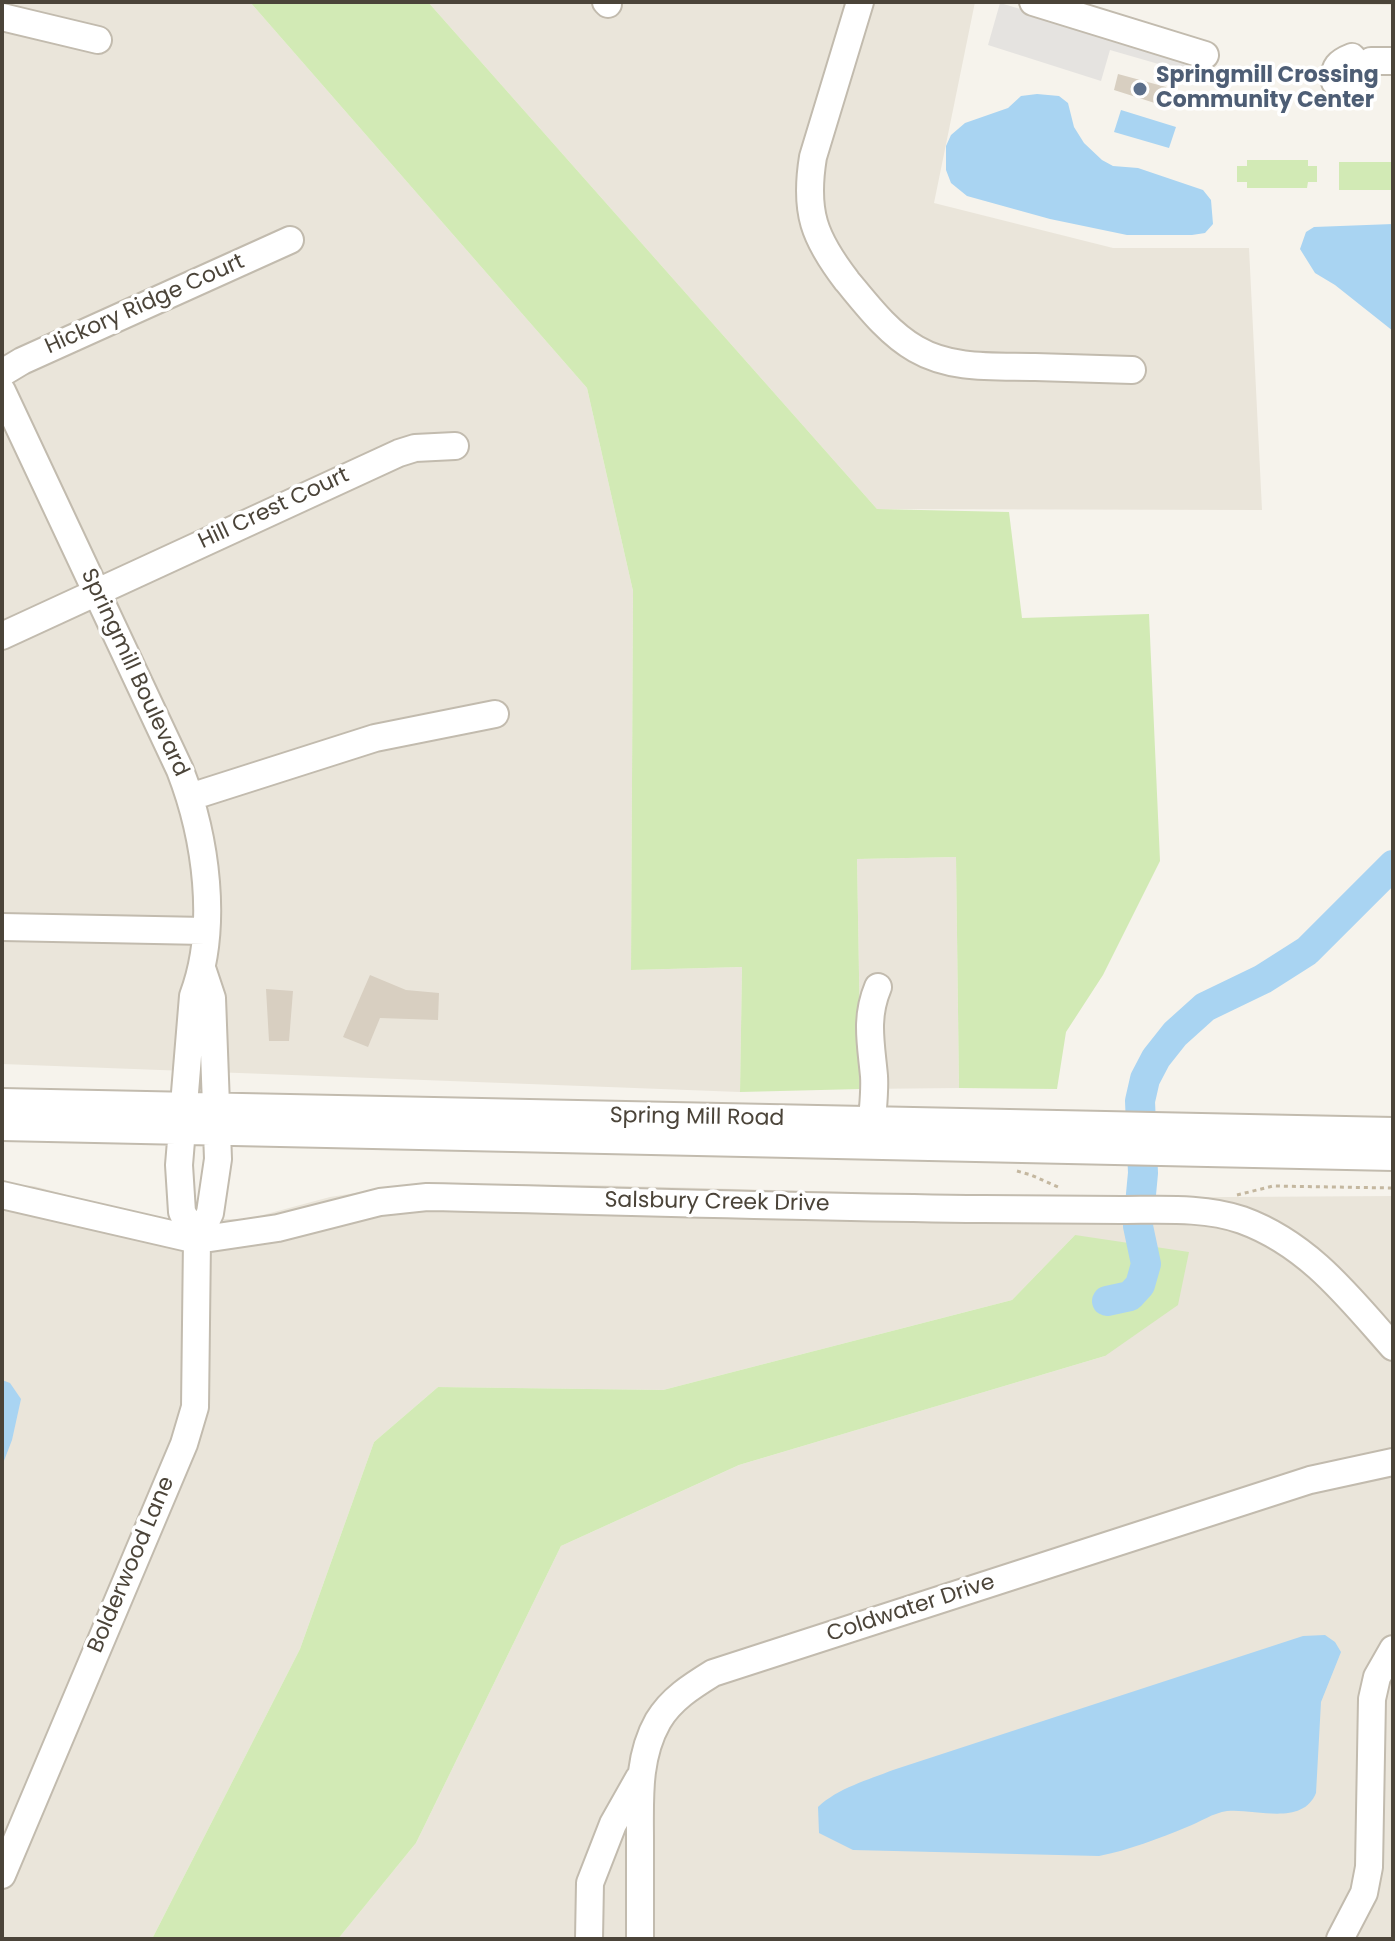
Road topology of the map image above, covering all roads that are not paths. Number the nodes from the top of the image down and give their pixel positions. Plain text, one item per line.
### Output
1 (860, 2) edge
2 (1033, 2) edge
3 (2, 17) edge
4 (98, 40) dead end
5 (1205, 55) dead end
6 (1393, 61) edge
7 (1365, 71) dead end
8 (290, 240) dead end
9 (1132, 370) dead end
10 (2, 373) edge
11 (2, 391) edge
12 (455, 446) dead end
13 (97, 591) junction
14 (2, 636) edge
15 (495, 714) dead end
16 (190, 797) junction
17 (2, 927) edge
18 (205, 931) junction
19 (203, 971) junction
20 (878, 987) dead end
21 (2, 1102) edge
22 (183, 1117) junction
23 (217, 1119) junction
24 (872, 1121) junction
25 (2, 1127) edge
26 (1393, 1131) edge
27 (1121, 1139) junction
28 (1155, 1140) junction
29 (1393, 1157) edge
30 (2, 1195) edge
31 (197, 1240) junction
32 (1393, 1347) edge
33 (1393, 1462) edge
34 (1393, 1649) edge
35 (640, 1777) junction
36 (2, 1875) edge
37 (589, 1939) edge
38 (640, 1939) edge
39 (1340, 1939) edge

1 - 9 street
2 - 5 street
3 - 4 street
6 - 7 street
8 - 10 street, Hickory Ridge Court
11 - 13 street, Springmill Boulevard
12 - 13 street, Hill Crest Court
13 - 14 street, Hill Crest Court
13 - 16 street, Springmill Boulevard
15 - 16 street
16 - 18 street, Springmill Boulevard
17 - 18 street
18 - 19 street, Springmill Boulevard
19 - 22 street, Springmill Boulevard
19 - 23 street, Springmill Boulevard
20 - 24 street
21 - 22 street, Spring Mill Road
22 - 23 street, Spring Mill Road
22 - 25 street, Spring Mill Road
22 - 31 street, Bolderwood Lane
23 - 24 street, Spring Mill Road
23 - 27 street, Spring Mill Road
23 - 31 street, Bolderwood Lane
24 - 27 street, Spring Mill Road
26 - 28 street, Spring Mill Road
27 - 28 street, Spring Mill Road
28 - 29 street, Spring Mill Road
30 - 31 street, Salsbury Creek Drive
31 - 32 street, Salsbury Creek Drive
31 - 36 street, Bolderwood Lane
33 - 35 street, Coldwater Drive
34 - 39 street
35 - 37 street
35 - 38 street, Coldwater Drive

